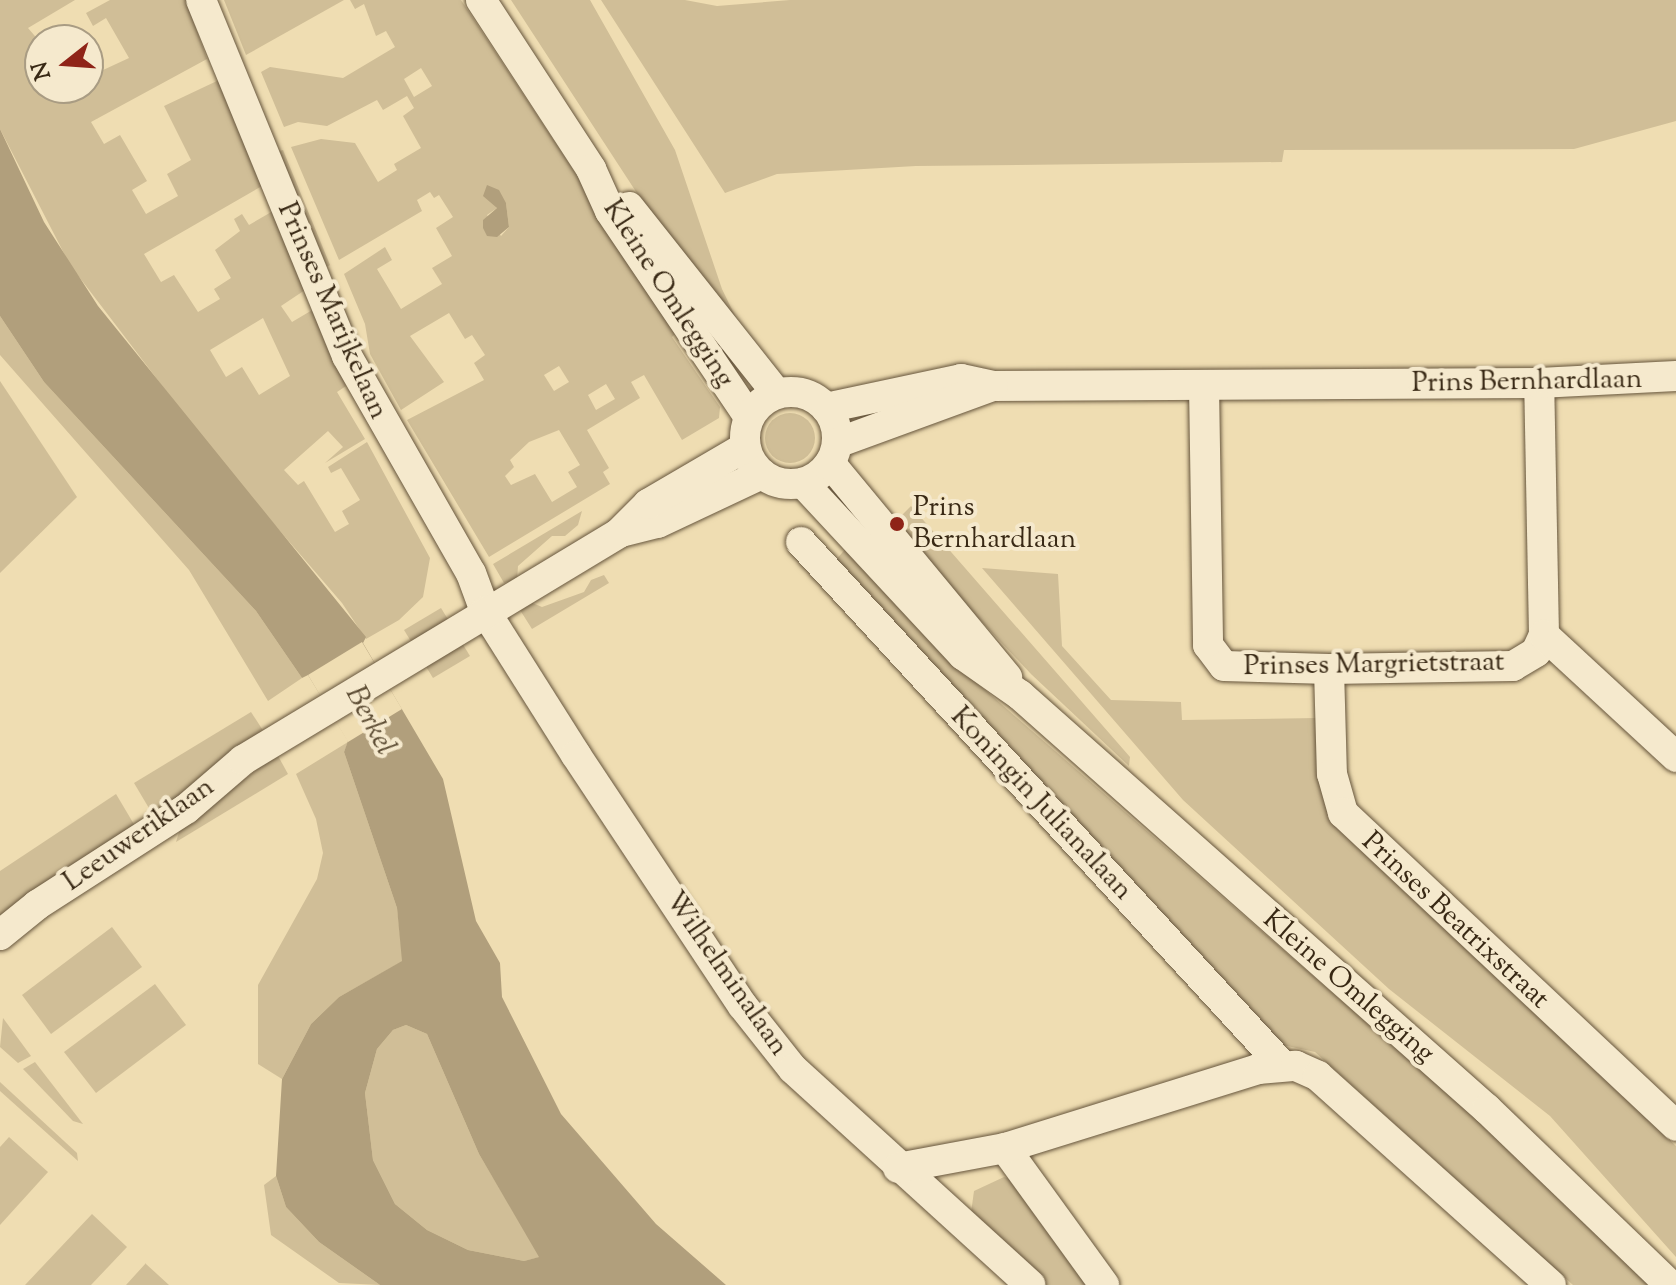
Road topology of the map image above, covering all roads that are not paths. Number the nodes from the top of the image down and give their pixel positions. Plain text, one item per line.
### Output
1 (201, 0) edge
2 (481, 0) edge
3 (591, 169) junction
4 (1676, 376) edge
5 (1539, 383) junction
6 (1204, 385) junction
7 (993, 386) junction
8 (777, 394) junction
9 (826, 408) junction
10 (747, 432) junction
11 (834, 453) junction
12 (762, 474) junction
13 (803, 483) junction
14 (619, 533) junction
15 (801, 542) dead end
16 (485, 611) junction
17 (1544, 635) junction
18 (1329, 669) junction
19 (1020, 695) junction
20 (1676, 757) edge
21 (0, 935) edge
22 (1282, 1065) junction
23 (1676, 1126) edge
24 (1005, 1148) junction
25 (898, 1168) junction
26 (1030, 1285) edge
27 (1104, 1285) edge
28 (1551, 1285) edge
29 (1670, 1285) edge

1 - 16 street, Prinses Marijkelaan
2 - 3 street, Kleine Omlegging
3 - 8 street, Kleine Omlegging
3 - 10 street, Kleine Omlegging
4 - 5 street, Prins Bernhardlaan
5 - 6 street, Prins Bernhardlaan
5 - 17 street, Prinses Margrietstraat
6 - 7 street, Prins Bernhardlaan
6 - 18 street, Prinses Margrietstraat
7 - 9 street, Prins Bernhardlaan
7 - 11 street, Prins Bernhardlaan
8 - 9 street
8 - 10 street
9 - 11 street
10 - 12 street
10 - 14 street
11 - 13 street
11 - 19 street, Kleine Omlegging
12 - 13 street
12 - 14 street
13 - 19 street, Kleine Omlegging
14 - 16 street
15 - 22 street, Koningin Julianalaan
16 - 21 street, Leeuweriklaan
16 - 25 street, Wilhelminalaan
17 - 18 street, Prinses Margrietstraat
17 - 20 street
18 - 23 street, Prinses Beatrixstraat
19 - 29 street, Kleine Omlegging
22 - 24 street
22 - 28 street, Koningin Julianalaan
24 - 25 street
24 - 27 street
25 - 26 street, Wilhelminalaan

